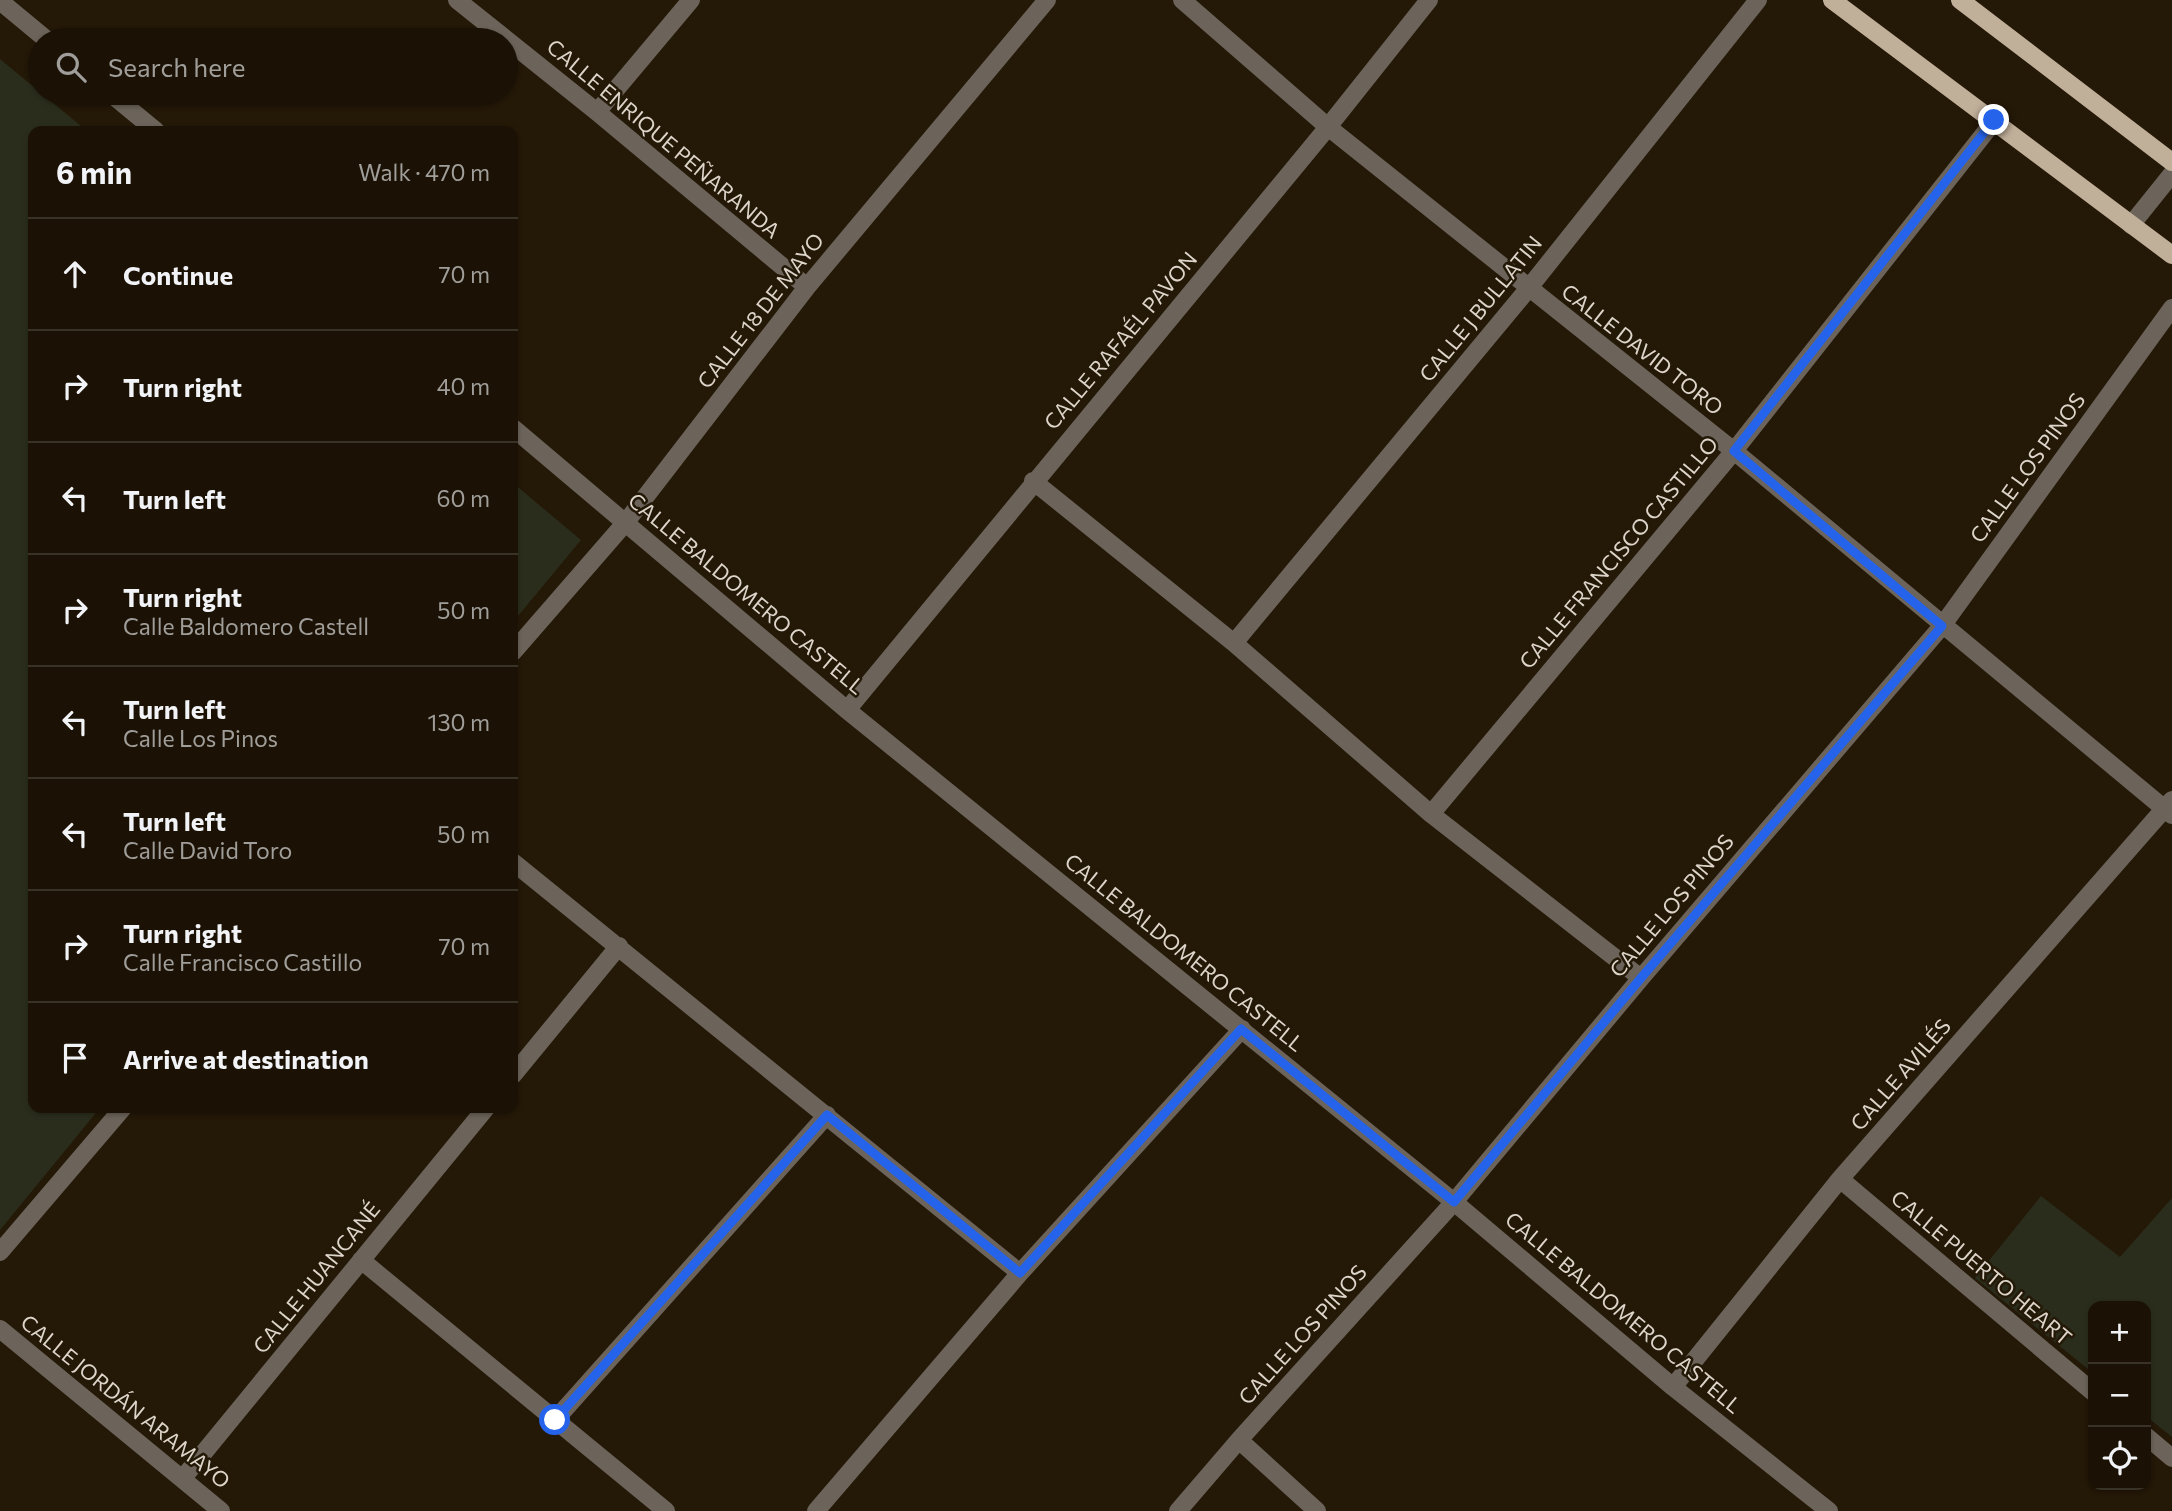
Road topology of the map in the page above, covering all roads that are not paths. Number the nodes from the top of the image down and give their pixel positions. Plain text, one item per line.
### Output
1 (457, 0) edge
2 (691, 0) edge
3 (1047, 0) edge
4 (1182, 0) edge
5 (1429, 0) edge
6 (1758, 0) edge
7 (1832, 0) edge
8 (1960, 0) edge
9 (4, 2) edge
10 (33, 28) edge
11 (492, 28) edge
12 (518, 49) edge
13 (125, 105) edge
14 (597, 112) junction
15 (1994, 120) junction
16 (150, 126) edge
17 (1328, 127) junction
18 (2172, 162) edge
19 (2172, 174) edge
20 (2131, 225) junction
21 (2172, 256) edge
22 (807, 287) junction
23 (1528, 289) junction
24 (2172, 308) edge
25 (518, 432) edge
26 (1734, 451) junction
27 (1033, 481) junction
28 (626, 522) junction
29 (1942, 626) junction
30 (1234, 643) junction
31 (518, 646) edge
32 (846, 710) junction
33 (2170, 808) edge
34 (1432, 814) junction
35 (518, 866) edge
36 (618, 946) junction
37 (1641, 978) junction
38 (1241, 1029) junction
39 (518, 1069) edge
40 (118, 1113) edge
41 (482, 1113) edge
42 (827, 1115) junction
43 (1840, 1179) junction
44 (1454, 1202) junction
45 (0, 1252) edge
46 (361, 1260) junction
47 (1020, 1273) junction
48 (0, 1329) edge
49 (1673, 1387) junction
50 (2088, 1388) edge
51 (555, 1420) junction
52 (1239, 1440) junction
53 (2151, 1440) edge
54 (2172, 1458) edge
55 (183, 1478) junction
56 (221, 1511) edge
57 (666, 1511) edge
58 (816, 1511) edge
59 (1178, 1511) edge
60 (1317, 1511) edge
61 (1829, 1511) edge

1 - 11 street, CALLE ENRIQUE PEÑARANDA
2 - 14 street
3 - 22 street, CALLE 18 DE MAYO
4 - 17 street, CALLE DAVID TORO
5 - 17 street, CALLE RAFAÉL PAVON
6 - 23 street, CALLE J BULLATIN
7 - 15 main road
8 - 18 main road
9 - 10 street
12 - 14 street, CALLE ENRIQUE PEÑARANDA
13 - 16 street
14 - 22 street, CALLE ENRIQUE PEÑARANDA
15 - 20 main road
15 - 26 street, CALLE FRANCISCO CASTILLO
17 - 23 street, CALLE DAVID TORO
17 - 27 street, CALLE RAFAÉL PAVON
19 - 20 street
20 - 21 main road
22 - 28 street, CALLE 18 DE MAYO
23 - 26 street, CALLE DAVID TORO
23 - 30 street, CALLE J BULLATIN
24 - 29 street, CALLE LOS PINOS
25 - 28 street, CALLE BALDOMERO CASTELL
26 - 29 street, CALLE DAVID TORO
26 - 34 street, CALLE FRANCISCO CASTILLO
27 - 30 street
27 - 32 street, CALLE RAFAÉL PAVON
28 - 31 street, CALLE 18 DE MAYO
28 - 32 street, CALLE BALDOMERO CASTELL
29 - 33 street, CALLE DAVID TORO
29 - 37 street, CALLE LOS PINOS
30 - 34 street
32 - 38 street, CALLE BALDOMERO CASTELL
33 - 43 street, CALLE AVILÉS
34 - 37 street
35 - 36 street
36 - 39 street
36 - 42 street
37 - 44 street, CALLE LOS PINOS
38 - 44 street, CALLE BALDOMERO CASTELL
38 - 47 street
40 - 45 street
41 - 46 street, CALLE HUANCANÉ
42 - 47 street
42 - 51 street
43 - 49 street, CALLE AVILÉS
43 - 50 street, CALLE PUERTO HEART
44 - 49 street, CALLE BALDOMERO CASTELL
44 - 52 street, CALLE LOS PINOS
46 - 51 street
46 - 55 street, CALLE HUANCANÉ
47 - 58 street
48 - 55 street, CALLE JORDÁN ARAMAYO
49 - 61 street, CALLE BALDOMERO CASTELL
51 - 57 street
52 - 59 street, CALLE LOS PINOS
52 - 60 street
53 - 54 street
55 - 56 street, CALLE JORDÁN ARAMAYO

